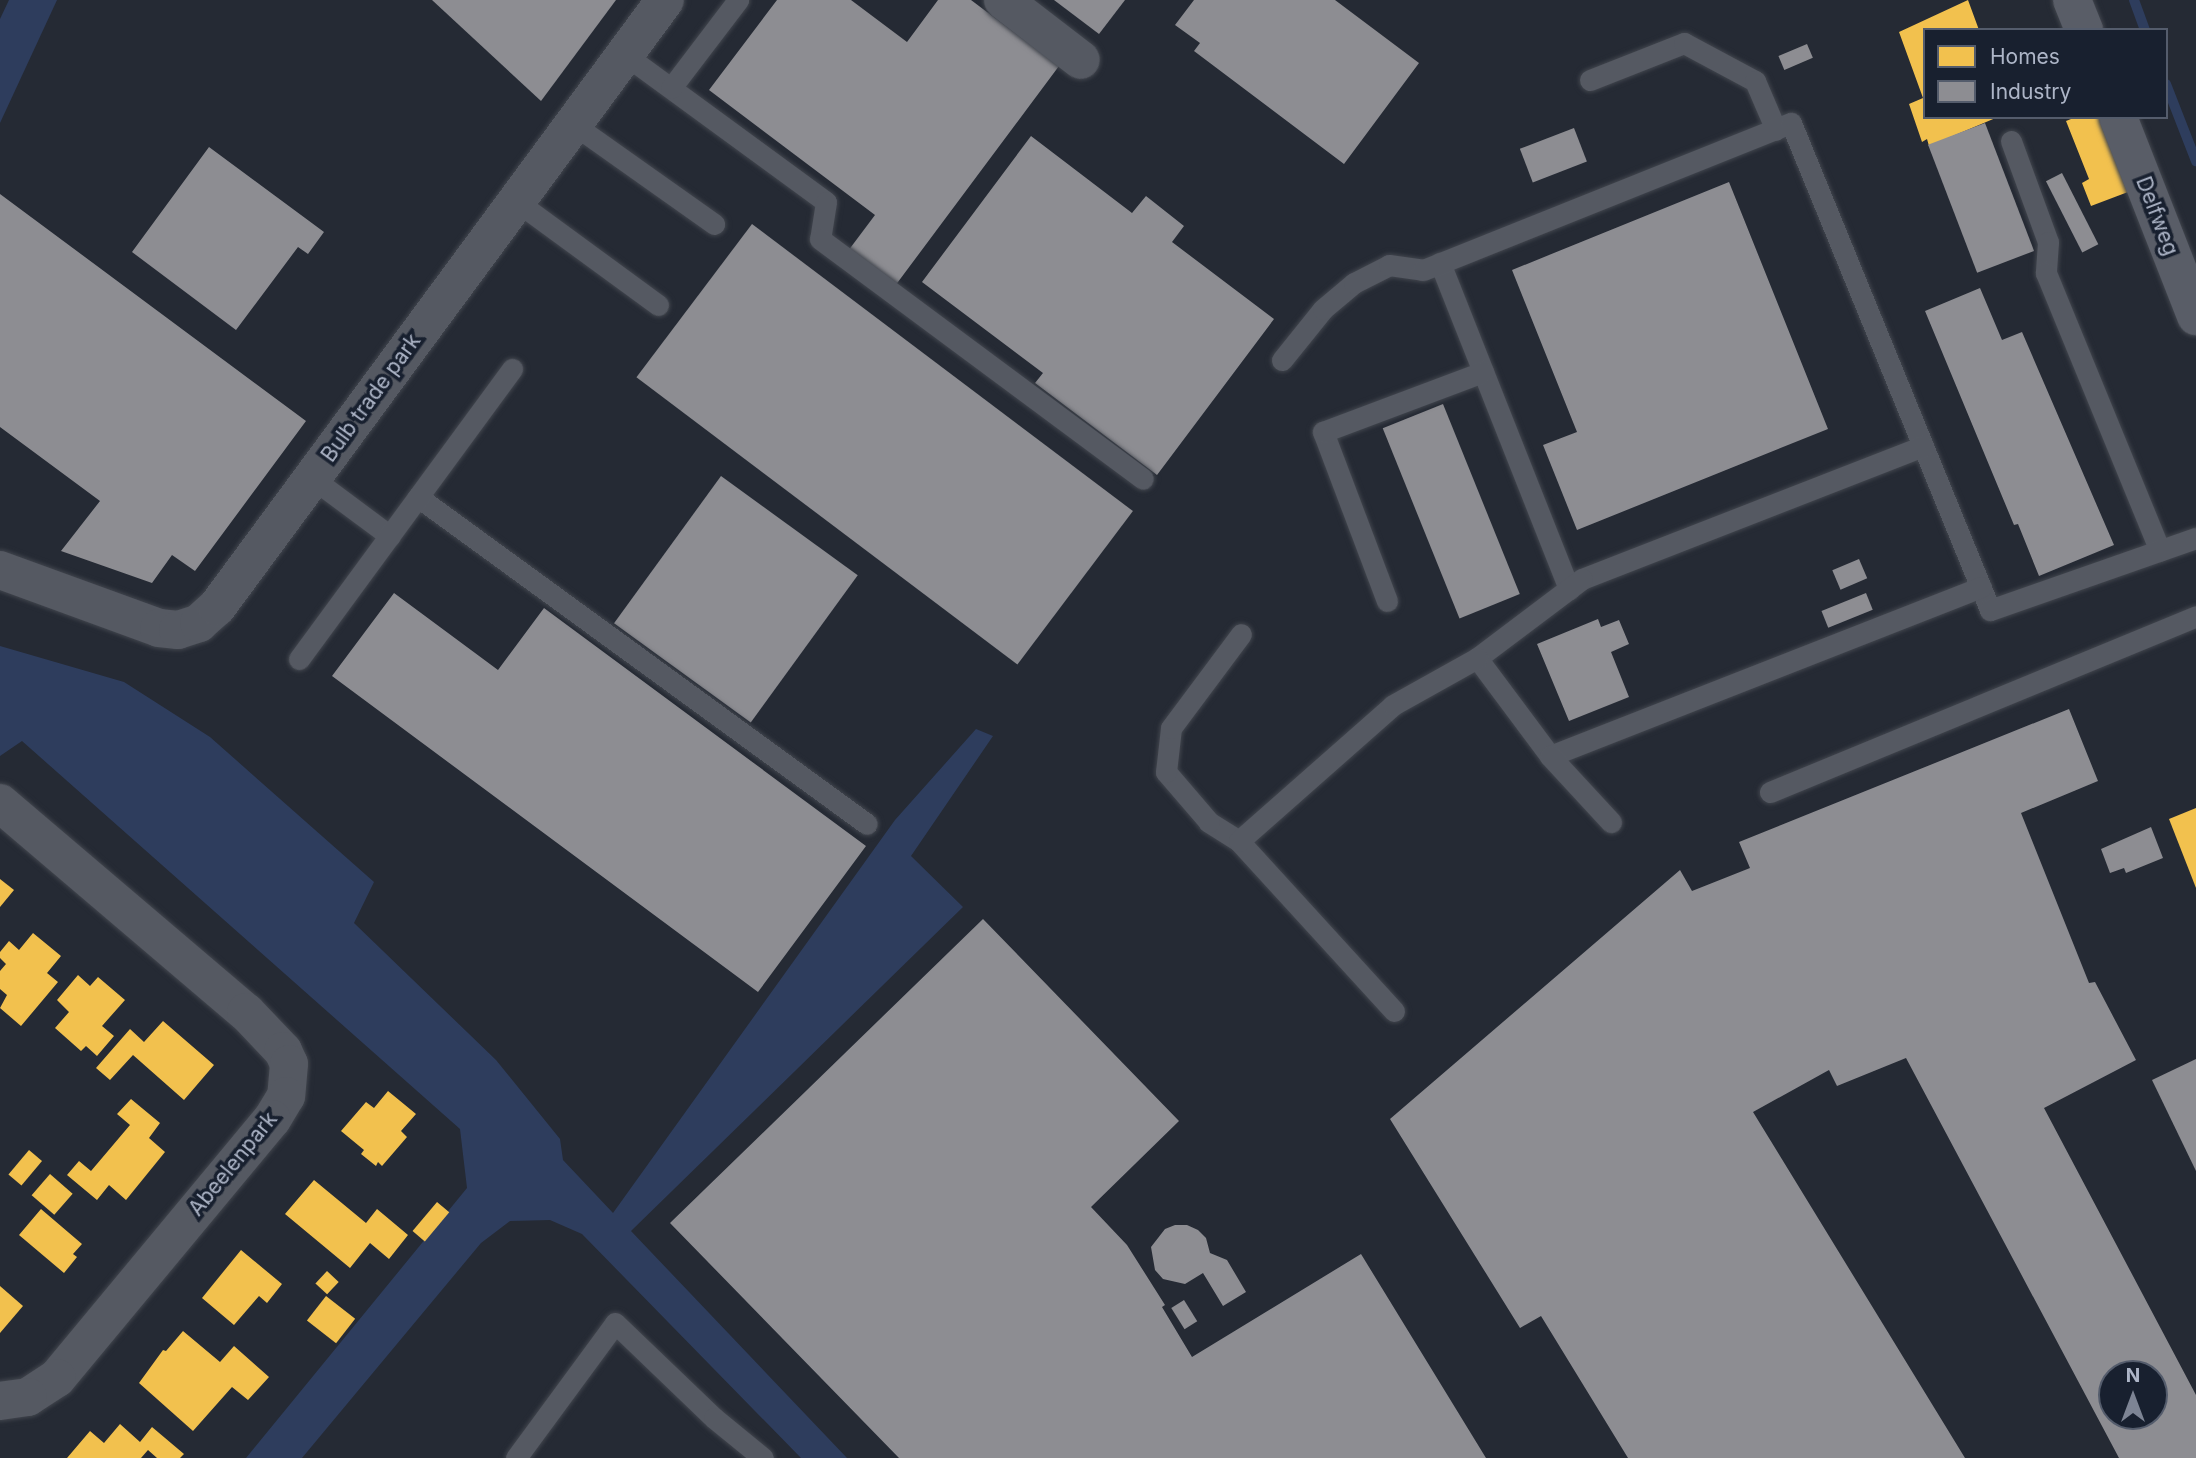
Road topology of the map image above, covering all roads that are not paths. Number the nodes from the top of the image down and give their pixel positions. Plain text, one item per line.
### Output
1 (665, 0) edge
2 (738, 0) edge
3 (1003, 0) edge
4 (2072, 0) edge
5 (2083, 28) edge
6 (624, 54) junction
7 (1081, 60) dead end
8 (1590, 80) dead end
9 (671, 88) junction
10 (2119, 119) edge
11 (573, 124) junction
12 (1776, 130) junction
13 (2011, 141) dead end
14 (516, 201) junction
15 (714, 224) dead end
16 (1440, 263) junction
17 (658, 305) dead end
18 (2196, 316) edge
19 (1282, 360) dead end
20 (512, 369) dead end
21 (1483, 372) junction
22 (1923, 446) junction
23 (312, 478) junction
24 (1143, 479) dead end
25 (418, 497) junction
26 (390, 536) junction
27 (2196, 538) edge
28 (2160, 551) junction
29 (0, 570) edge
30 (1980, 587) junction
31 (1569, 589) junction
32 (1387, 601) dead end
33 (2196, 616) edge
34 (1241, 635) dead end
35 (1477, 658) junction
36 (299, 659) dead end
37 (1550, 756) junction
38 (1770, 792) dead end
39 (0, 803) edge
40 (1611, 822) dead end
41 (867, 824) dead end
42 (1239, 841) junction
43 (1394, 1011) dead end
44 (0, 1401) edge
45 (516, 1458) edge
46 (763, 1458) edge

1 - 6 street, Bulb trade park
2 - 9 lane
3 - 7 street
4 - 5 main road
6 - 9 lane
6 - 11 street, Bulb trade park
8 - 12 lane
9 - 24 lane
10 - 18 main road, Delfweg
11 - 14 street, Bulb trade park
11 - 15 lane
12 - 16 lane
12 - 22 lane
13 - 28 lane
14 - 17 lane
14 - 23 street, Bulb trade park
16 - 19 lane
16 - 21 lane
20 - 25 lane
21 - 31 lane
21 - 32 lane
22 - 30 lane
22 - 31 lane
23 - 26 lane
23 - 29 street, Bulb trade park
25 - 26 lane
25 - 41 lane
26 - 36 lane
27 - 28 lane
28 - 30 lane
30 - 37 lane
31 - 35 lane
33 - 38 lane
34 - 42 lane
35 - 37 lane
35 - 42 lane
37 - 40 lane
39 - 44 street, Abeelenpark
42 - 43 lane
45 - 46 lane

